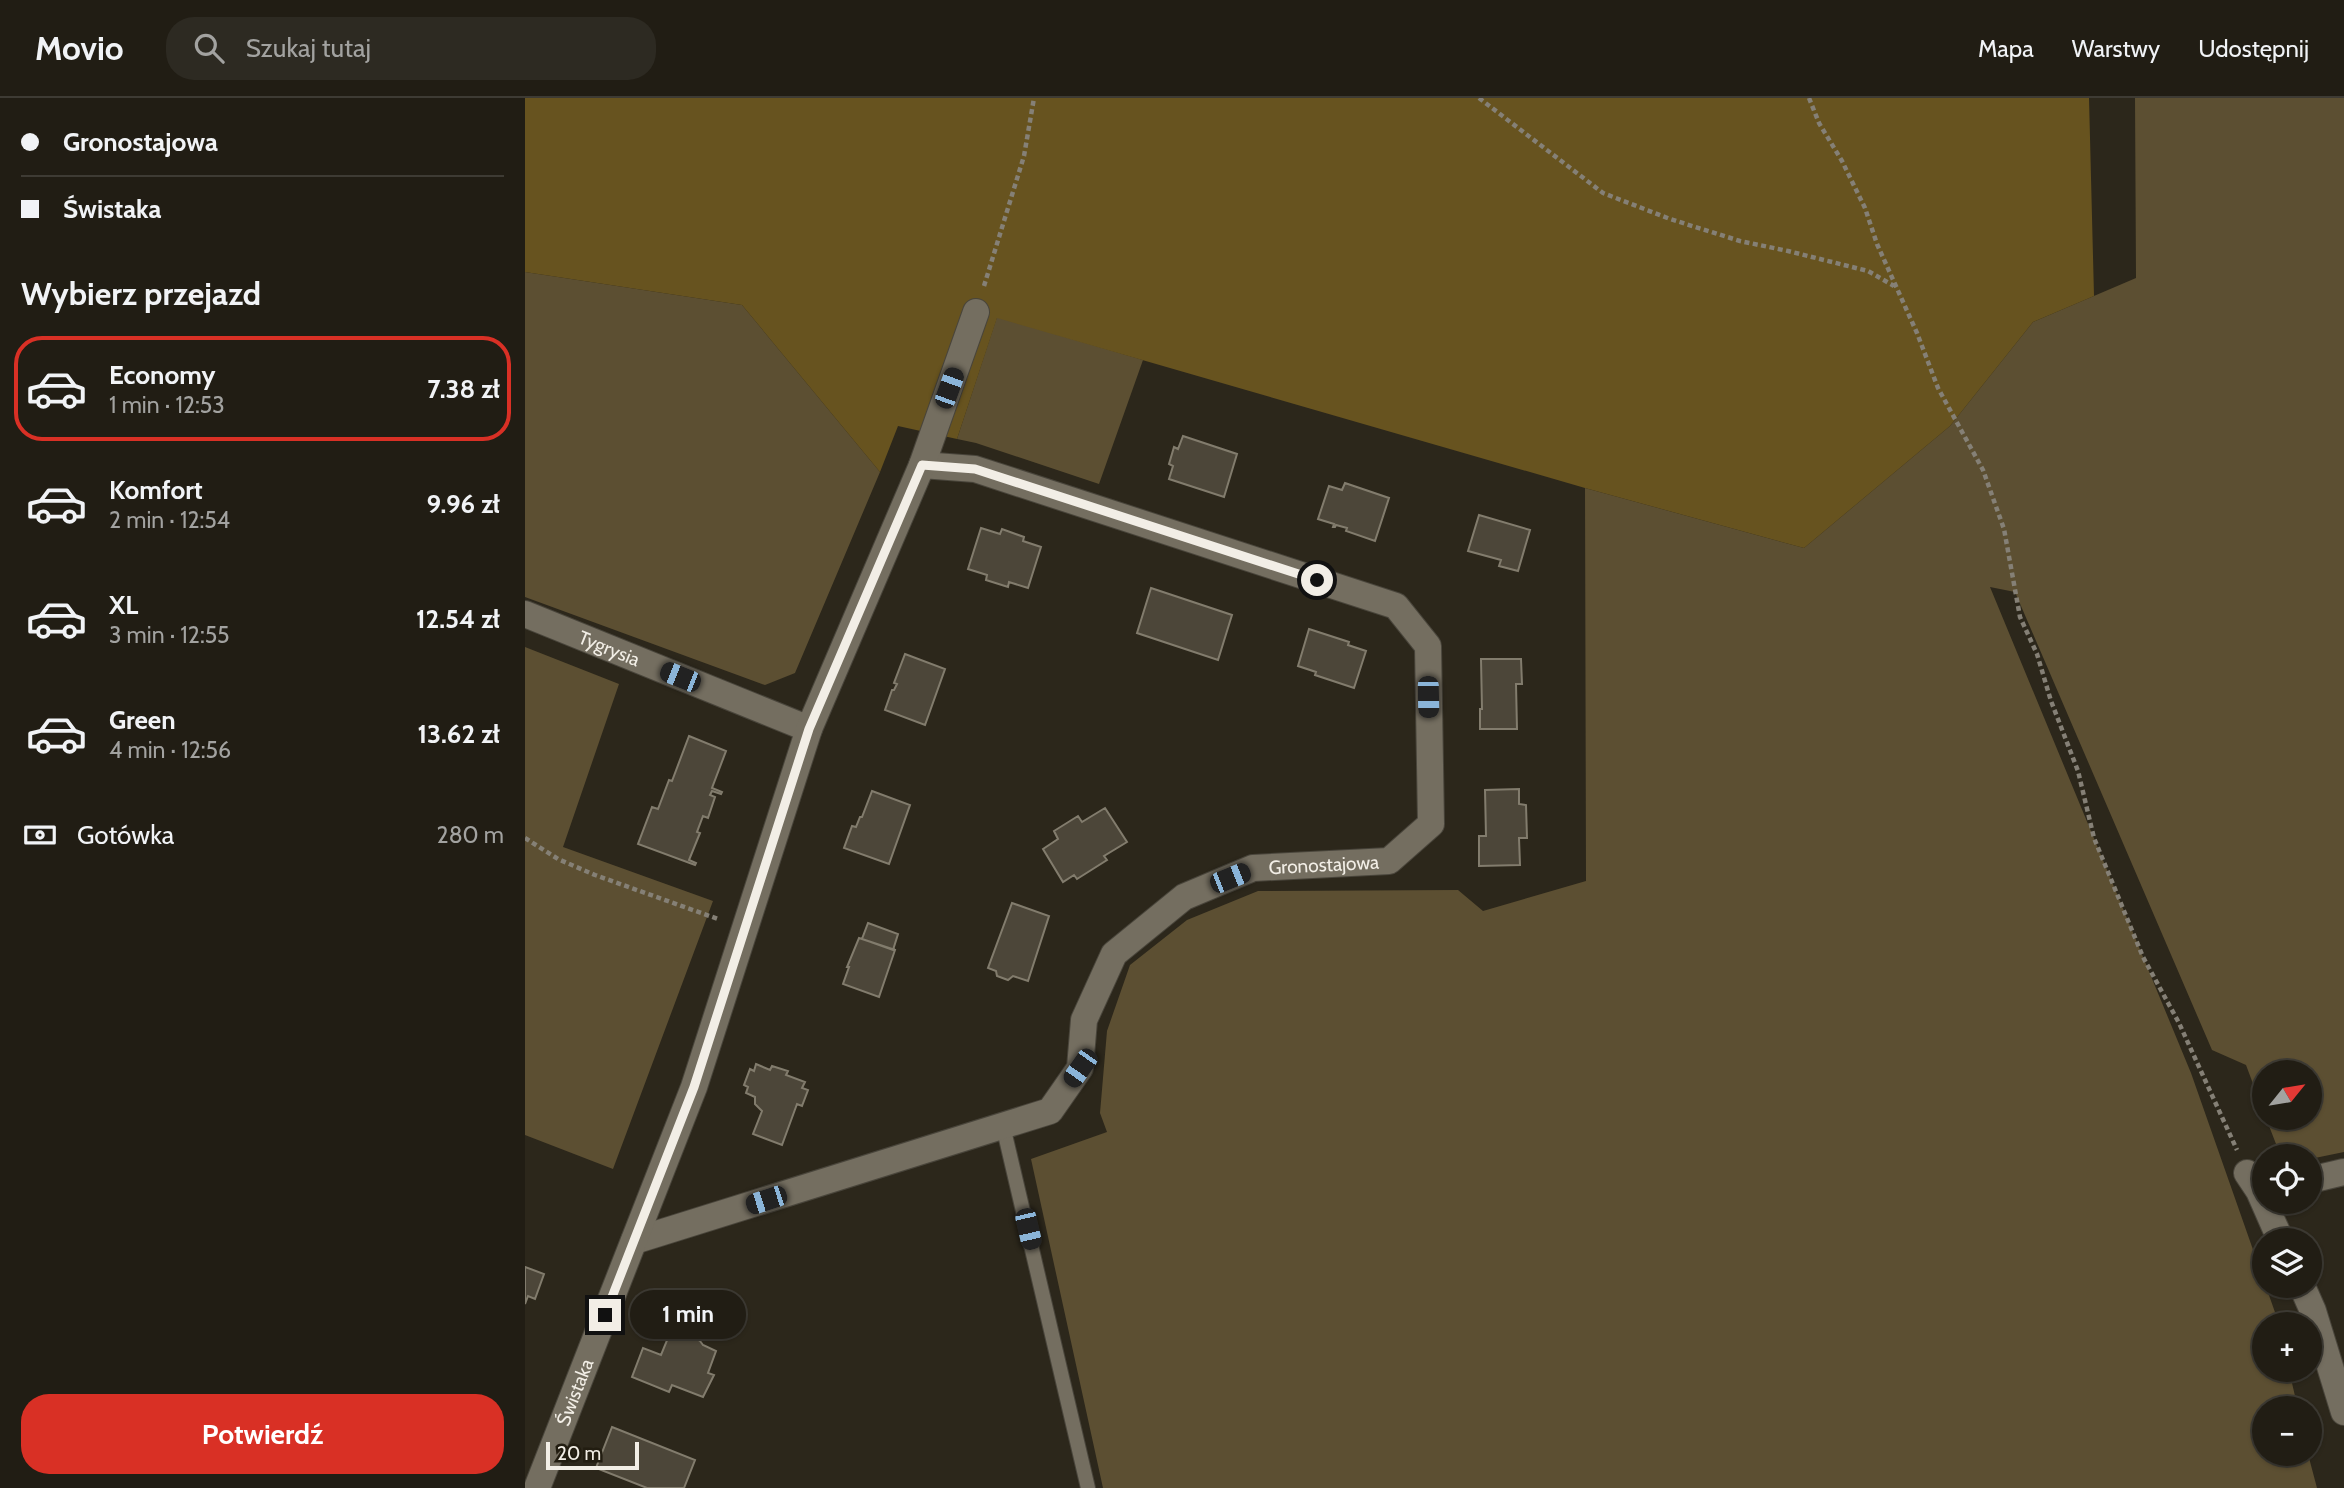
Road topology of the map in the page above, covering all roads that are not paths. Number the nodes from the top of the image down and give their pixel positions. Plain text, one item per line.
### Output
1 (976, 312) road end
2 (922, 465) junction
3 (525, 614) edge
4 (809, 729) junction
5 (1003, 1126) junction
6 (2344, 1172) edge
7 (2322, 1177) edge
8 (633, 1241) junction
9 (2307, 1298) edge
10 (2344, 1412) edge
11 (537, 1488) edge
12 (1088, 1488) edge

1 - 2 street, Świstaka
2 - 4 street, Świstaka
2 - 5 street, Gronostajowa
3 - 4 street, Tygrysia
4 - 8 street, Świstaka
5 - 8 street, Gronostajowa
5 - 12 lane
6 - 7 street
8 - 11 street, Świstaka
9 - 10 street

